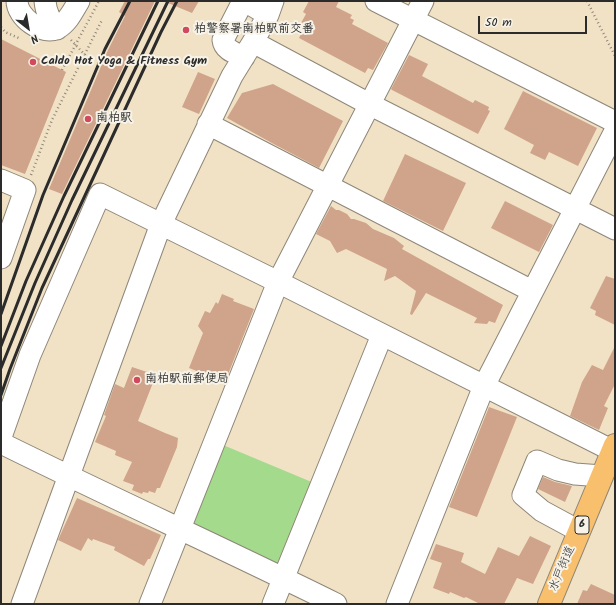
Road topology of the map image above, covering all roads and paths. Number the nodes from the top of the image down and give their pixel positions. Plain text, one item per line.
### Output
1 (46, 1) edge
2 (79, 1) edge
3 (99, 1) edge
4 (376, 1) edge
5 (423, 1) edge
6 (587, 1) edge
7 (11, 5) edge
8 (270, 8) edge
9 (102, 20) dead end
10 (413, 20) junction
11 (64, 34) junction
12 (248, 50) junction
13 (85, 55) junction
14 (615, 56) edge
15 (62, 70) dead end
16 (369, 104) junction
17 (615, 122) edge
18 (208, 124) junction
19 (615, 131) edge
20 (1, 180) edge
21 (327, 186) junction
22 (24, 190) junction
23 (576, 209) junction
24 (161, 224) junction
25 (615, 229) edge
26 (1, 258) edge
27 (278, 282) junction
28 (532, 291) junction
29 (382, 335) junction
30 (484, 386) junction
31 (1, 437) edge
32 (1, 443) edge
33 (614, 449) edge
34 (69, 476) junction
35 (602, 476) junction
36 (181, 528) junction
37 (579, 531) junction
38 (283, 578) junction
39 (22, 604) edge
40 (150, 604) edge
41 (272, 604) edge
42 (336, 604) edge
43 (397, 604) edge
44 (549, 604) edge

1 - 11 street
2 - 11 street
3 - 15 path, bridge
4 - 10 street
5 - 10 street
6 - 14 path
7 - 11 street
8 - 12 street
8 - 12 street
9 - 13 path
10 - 16 street
10 - 17 street
11 - 13 path
12 - 16 street
12 - 18 street
13 - 22 path
16 - 21 street
16 - 23 street
18 - 21 street
18 - 24 street
19 - 23 street
20 - 22 street
21 - 27 street
21 - 28 street
22 - 26 street
23 - 25 street
23 - 28 street
24 - 27 street
24 - 31 street
24 - 34 street
27 - 29 street
27 - 36 street
28 - 30 street
29 - 30 street
29 - 38 street
30 - 33 street
30 - 43 street
32 - 34 street
33 - 35 highway, 水戸街道 / 6
34 - 36 street
34 - 39 street
35 - 37 highway, 水戸街道 / 6
35 - 37 street
36 - 38 street
36 - 40 street
37 - 44 highway, 水戸街道 / 6
38 - 41 street
38 - 42 street

